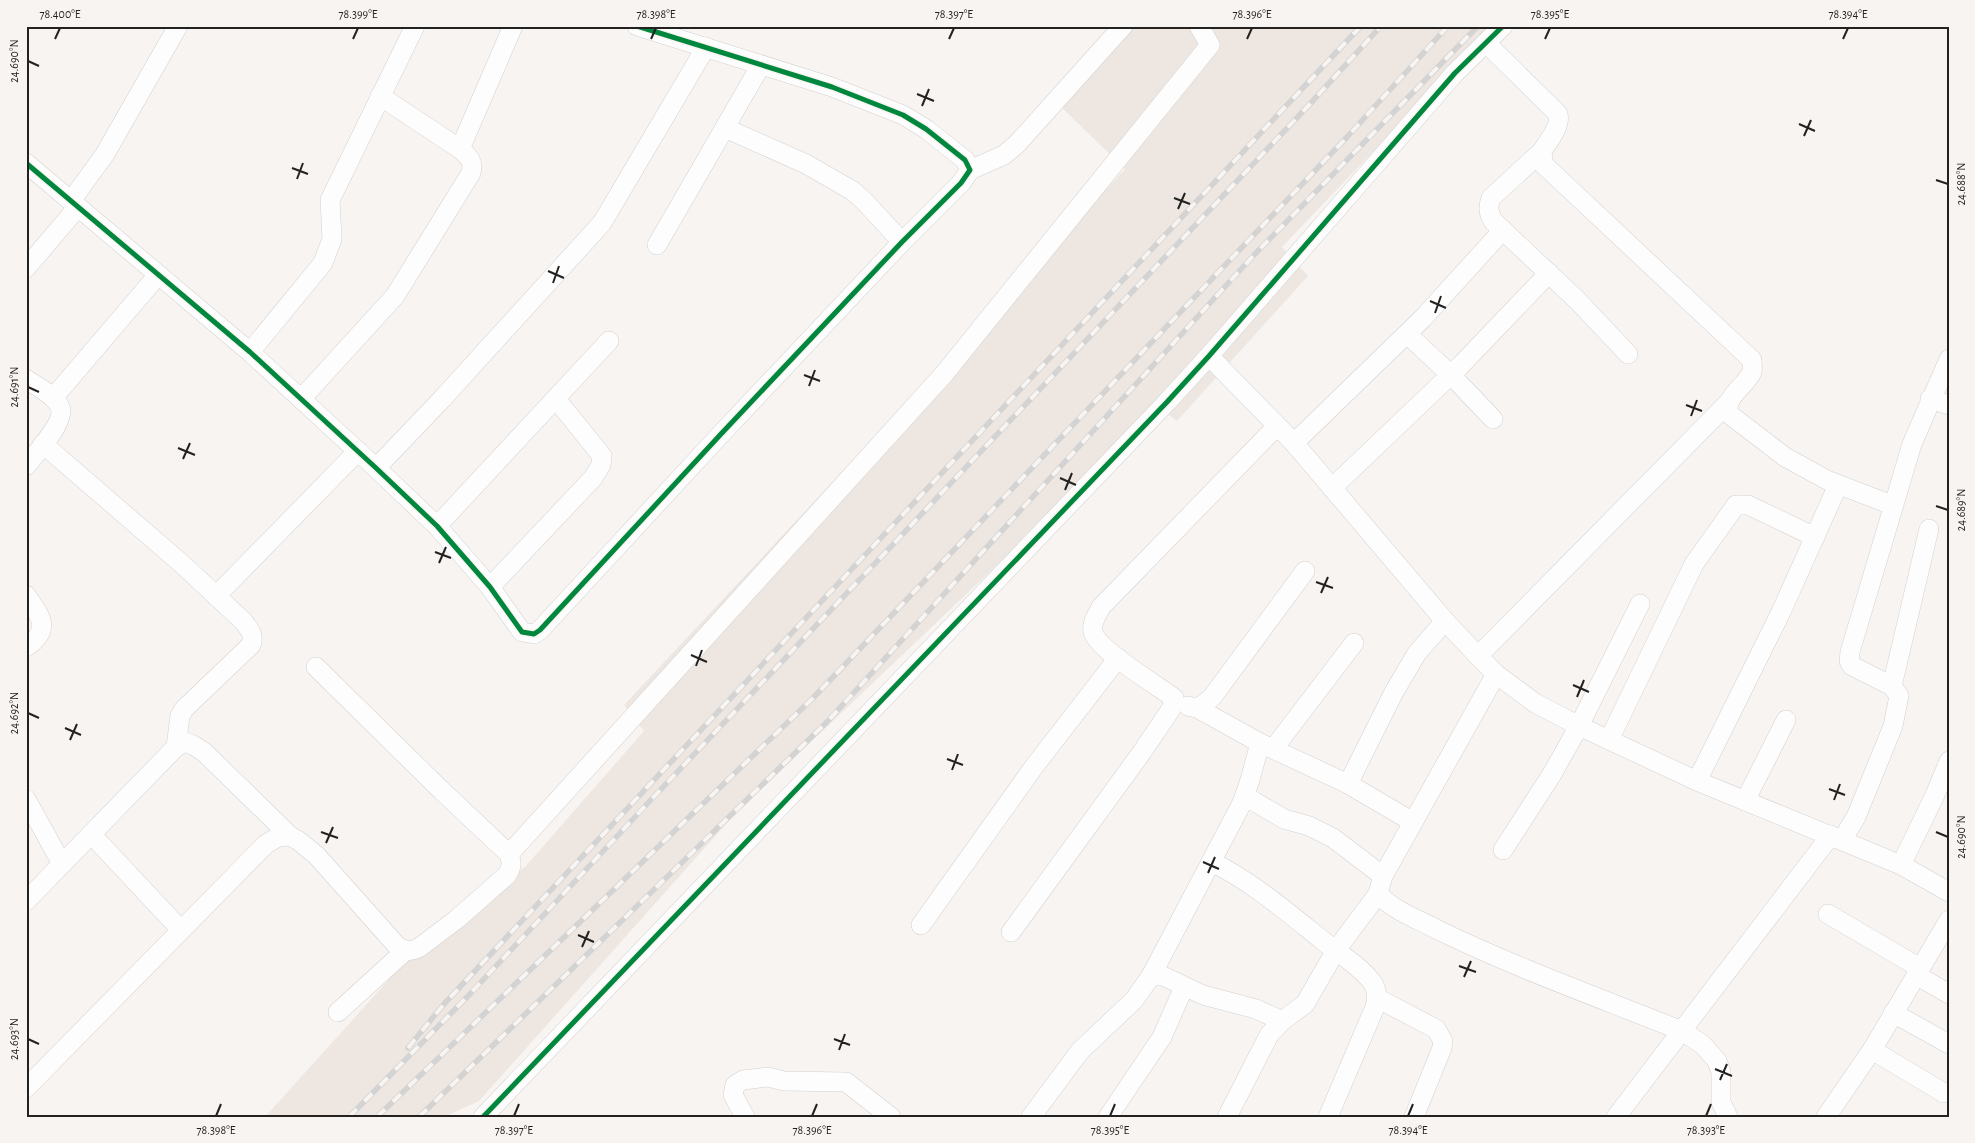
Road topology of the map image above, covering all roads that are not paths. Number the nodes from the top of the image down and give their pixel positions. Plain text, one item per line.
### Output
1 (178, 26) edge
2 (415, 26) edge
3 (513, 26) edge
4 (637, 26) edge
5 (1123, 26) edge
6 (1199, 26) edge
7 (1503, 26) edge
8 (1486, 43) junction
9 (706, 47) junction
10 (762, 64) junction
11 (380, 96) junction
12 (725, 128) junction
13 (460, 149) junction
14 (1542, 151) junction
15 (26, 164) edge
16 (970, 170) junction
17 (74, 204) junction
18 (1503, 230) junction
19 (902, 242) junction
20 (658, 245) dead end
21 (26, 268) edge
22 (1549, 273) junction
23 (158, 275) junction
24 (1407, 334) junction
25 (609, 341) dead end
26 (250, 352) junction
27 (1628, 354) dead end
28 (1209, 356) junction
29 (1949, 359) edge
30 (1451, 375) junction
31 (26, 380) edge
32 (53, 398) junction
33 (301, 399) junction
34 (556, 399) junction
35 (1930, 399) junction
36 (1729, 402) junction
37 (1949, 405) edge
38 (1493, 419) dead end
39 (1277, 426) junction
40 (1294, 443) junction
41 (43, 444) junction
42 (358, 452) junction
43 (26, 466) edge
44 (376, 468) junction
45 (1838, 485) junction
46 (1332, 488) junction
47 (1892, 506) junction
48 (437, 526) junction
49 (1929, 529) dead end
50 (1815, 537) junction
51 (1305, 571) dead end
52 (490, 587) junction
53 (26, 595) edge
54 (216, 596) junction
55 (1640, 604) dead end
56 (1445, 621) junction
57 (1354, 643) dead end
58 (26, 647) edge
59 (1478, 656) junction
60 (1118, 658) junction
61 (316, 667) dead end
62 (1496, 674) junction
63 (1892, 686) junction
64 (1174, 698) junction
65 (1197, 708) junction
66 (1786, 720) dead end
67 (1579, 726) junction
68 (1609, 740) junction
69 (1267, 746) junction
70 (176, 747) junction
71 (1949, 761) edge
72 (1697, 782) junction
73 (1348, 784) junction
74 (1245, 796) junction
75 (26, 800) edge
76 (1745, 801) junction
77 (1413, 822) junction
78 (33, 827) edge
79 (91, 834) junction
80 (290, 836) junction
81 (1836, 838) junction
82 (1502, 850) dead end
83 (509, 854) junction
84 (1212, 862) junction
85 (62, 864) junction
86 (1901, 865) junction
87 (1383, 876) junction
88 (1947, 888) edge
89 (1378, 894) junction
90 (26, 900) edge
91 (1828, 914) dead end
92 (1949, 920) edge
93 (922, 925) dead end
94 (181, 930) junction
95 (1011, 932) dead end
96 (1336, 950) junction
97 (405, 951) junction
98 (1918, 971) junction
99 (1151, 976) junction
100 (1184, 987) junction
101 (1949, 994) edge
102 (1377, 998) junction
103 (338, 1012) dead end
104 (1893, 1013) junction
105 (1282, 1021) junction
106 (1682, 1031) junction
107 (1949, 1044) edge
108 (1872, 1050) junction
109 (26, 1088) edge
110 (1944, 1094) dead end
111 (483, 1117) edge
112 (745, 1117) edge
113 (891, 1117) edge
114 (1032, 1117) edge
115 (1108, 1117) edge
116 (1227, 1117) edge
117 (1328, 1117) edge
118 (1414, 1117) edge
119 (1616, 1117) edge
120 (1728, 1117) edge
121 (1826, 1117) edge

1 - 17 street
2 - 11 street
3 - 13 street
4 - 9 street
5 - 16 street
6 - 83 street
7 - 8 street
8 - 14 street
8 - 28 street
9 - 10 street
9 - 44 street
10 - 12 street
10 - 16 street
11 - 13 street
11 - 26 street
12 - 19 street
12 - 20 street
13 - 33 street
14 - 18 street
14 - 36 street
15 - 17 street
16 - 19 street
17 - 21 street
17 - 23 street
18 - 22 street
18 - 24 street
19 - 52 street
22 - 27 street
22 - 30 street
23 - 26 street
23 - 32 street
24 - 30 street
24 - 40 street
25 - 34 street
26 - 33 street
28 - 39 street
28 - 111 street
29 - 35 street
30 - 38 street
30 - 46 street
31 - 32 street
32 - 41 street
33 - 42 street
34 - 48 street
34 - 52 street
35 - 37 street
35 - 47 street
36 - 45 street
36 - 59 street
39 - 40 street
39 - 60 street
40 - 46 street
41 - 43 street
41 - 54 street
42 - 44 street
42 - 54 street
44 - 48 street
45 - 47 street
45 - 50 street
46 - 56 street
47 - 63 street
48 - 52 street
49 - 63 street
50 - 68 street
50 - 72 street
51 - 65 street
53 - 58 street
54 - 70 street
55 - 67 street
56 - 59 street
56 - 73 street
57 - 69 street
59 - 62 street
60 - 64 street
60 - 93 street
61 - 83 street
62 - 67 street
62 - 77 street
63 - 81 street
64 - 65 street
64 - 95 street
65 - 69 street
66 - 76 street
67 - 68 street
67 - 82 street
68 - 72 street
69 - 73 street
69 - 74 street
70 - 79 street
70 - 80 street
71 - 86 street
72 - 76 street
73 - 77 street
74 - 84 street
74 - 87 street
75 - 78 street
76 - 81 street
77 - 87 street
78 - 85 street
79 - 85 street
79 - 94 street
80 - 94 street
80 - 97 street
81 - 86 street
81 - 106 street
83 - 97 street
84 - 96 street
84 - 99 street
85 - 90 street
86 - 88 street
87 - 89 street
89 - 96 street
89 - 106 street
91 - 98 street
92 - 98 street
94 - 109 street
96 - 102 street
96 - 105 street
97 - 103 street
98 - 101 street
98 - 104 street
99 - 100 street
99 - 114 street
100 - 105 street
100 - 115 street
102 - 117 street
102 - 118 street
104 - 107 street
104 - 108 street
105 - 116 street
106 - 119 street
106 - 120 street
108 - 110 street
108 - 121 street
112 - 113 street

